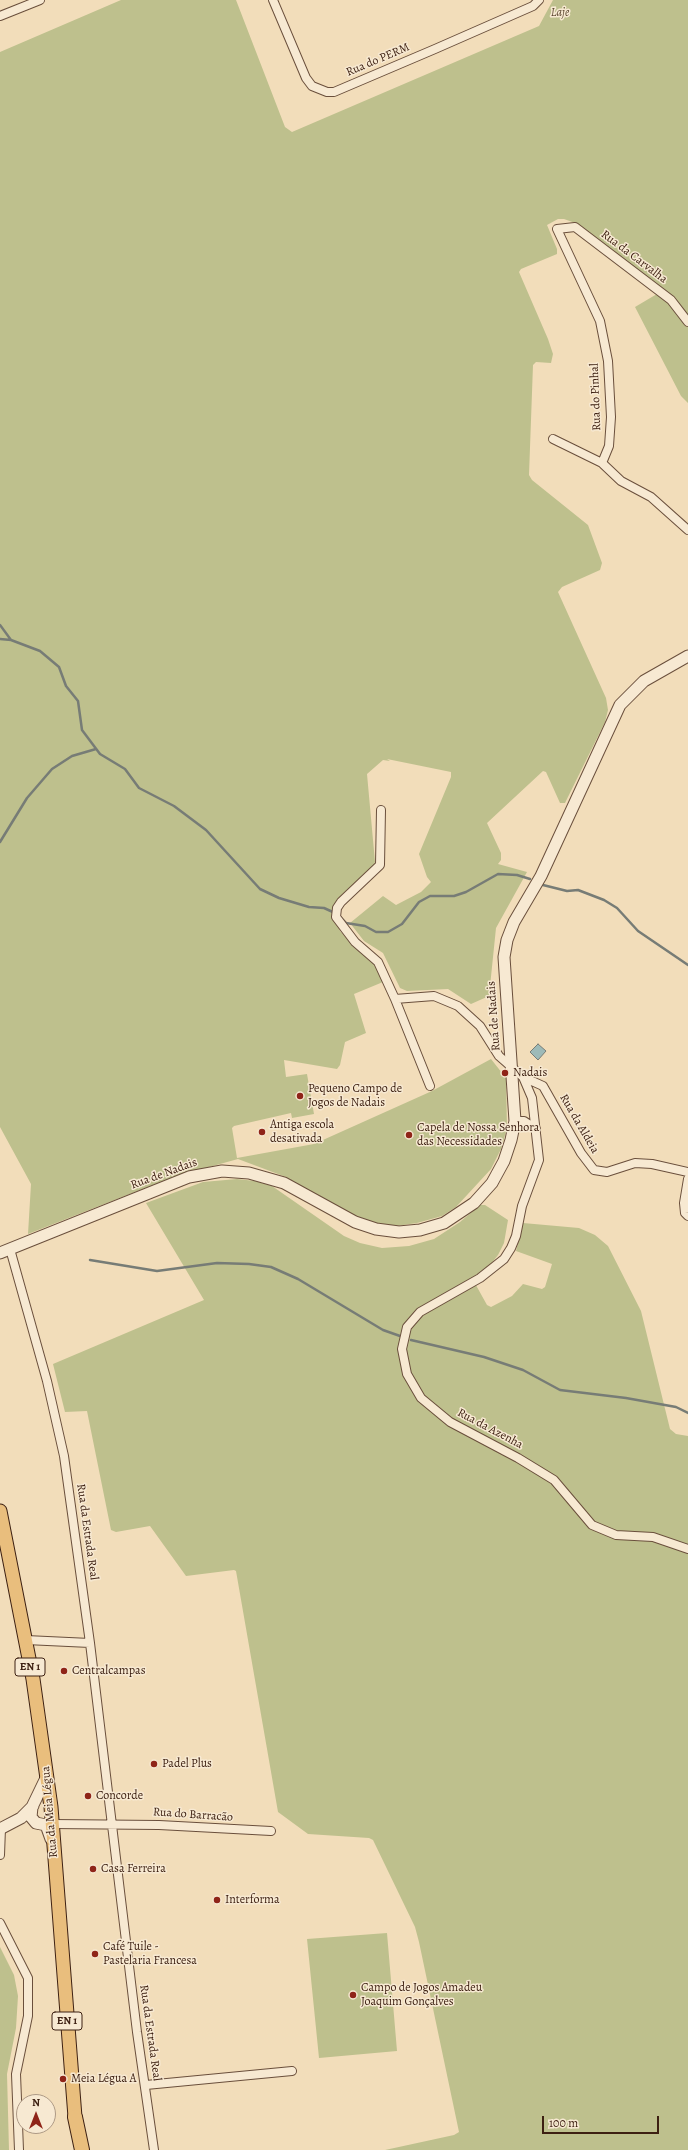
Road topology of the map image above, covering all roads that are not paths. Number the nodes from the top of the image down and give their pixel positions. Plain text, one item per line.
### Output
1 (40, 0) edge
2 (273, 0) edge
3 (539, 0) edge
4 (0, 16) edge
5 (557, 229) joint
6 (688, 322) edge
7 (553, 439) dead end
8 (602, 464) junction
9 (688, 530) edge
10 (688, 656) edge
11 (381, 810) dead end
12 (395, 999) junction
13 (511, 1068) junction
14 (523, 1077) junction
15 (430, 1086) dead end
16 (515, 1121) junction
17 (536, 1129) junction
18 (688, 1172) edge
19 (688, 1179) edge
20 (688, 1216) edge
21 (5, 1251) edge
22 (0, 1510) edge
23 (688, 1549) edge
24 (26, 1640) junction
25 (90, 1643) junction
26 (47, 1776) junction
27 (32, 1807) junction
28 (51, 1807) junction
29 (49, 1824) junction
30 (112, 1824) junction
31 (1, 1828) edge
32 (271, 1832) dead end
33 (0, 1855) edge
34 (0, 1923) edge
35 (292, 2071) dead end
36 (146, 2085) junction
37 (75, 2117) junction
38 (19, 2150) edge
39 (77, 2150) edge
40 (82, 2150) edge
41 (154, 2150) edge

1 - 4 street
2 - 3 street, Rua do PERM
5 - 6 street, Rua da Carvalha
5 - 8 street, Rua do Pinhal
7 - 8 street
8 - 9 street
10 - 13 street, Rua de Nadais
11 - 12 street
12 - 13 street, Rua da Azenha
12 - 15 street
13 - 14 street, Rua da Azenha
13 - 16 street, Rua de Nadais
14 - 17 street, Rua da Azenha
14 - 18 street, Rua da Aldeia
16 - 17 street
16 - 21 street, Rua de Nadais
17 - 23 street, Rua da Azenha
19 - 20 street
21 - 25 street, Rua da Estrada Real
22 - 24 main road, Rua da Meia Légua / EN 1
24 - 25 street
24 - 26 main road, Rua da Meia Légua / EN 1
25 - 30 street, Rua da Estrada Real
26 - 27 street
26 - 28 main road, Rua da Meia Légua / EN 1
27 - 28 street
27 - 29 street
27 - 31 street
28 - 29 main road, Rua da Meia Légua / EN 1
29 - 30 street
29 - 31 street
29 - 37 main road, Rua da Meia Légua / EN 1
30 - 32 street, Rua do Barracão
30 - 36 street, Rua da Estrada Real
31 - 33 street
34 - 38 street
35 - 36 street
36 - 41 street, Rua da Estrada Real
37 - 39 highway, Rua da Meia Légua
37 - 40 highway, Rua da Meia Légua

